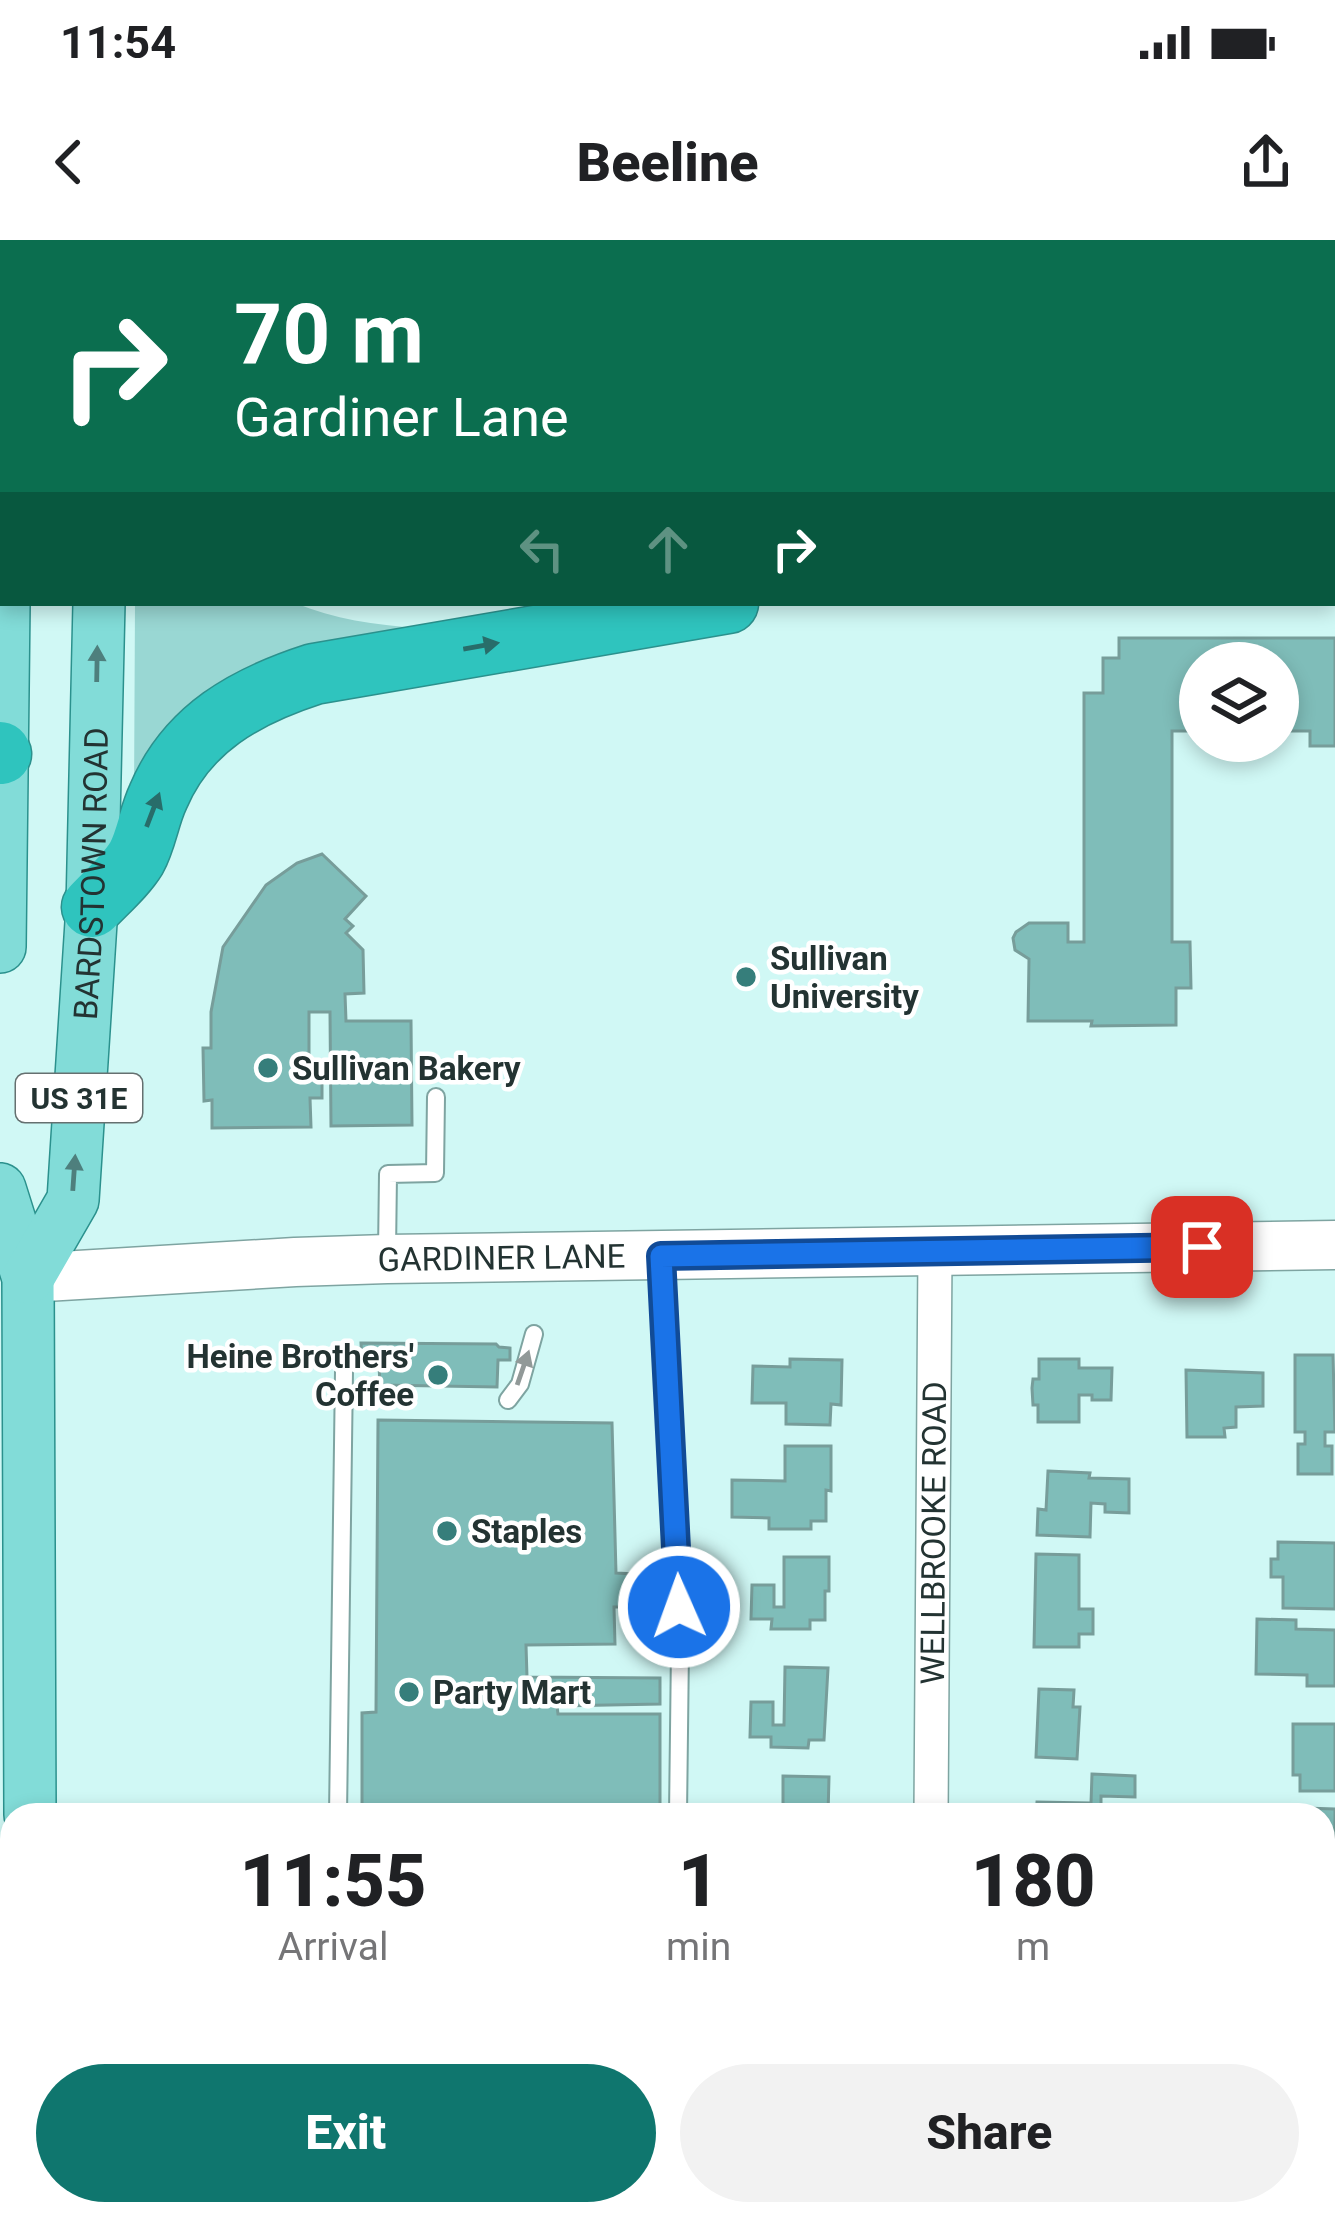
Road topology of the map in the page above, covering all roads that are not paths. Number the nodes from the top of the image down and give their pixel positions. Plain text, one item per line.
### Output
1 (4, 606) edge
2 (99, 606) edge
3 (711, 606) edge
4 (1, 753) edge
5 (92, 907) junction
6 (0, 947) edge
7 (436, 1097) dead end
8 (0, 1189) edge
9 (1335, 1245) edge
10 (935, 1251) junction
11 (661, 1256) junction
12 (387, 1259) junction
13 (14, 1276) edge
14 (534, 1334) dead end
15 (344, 1371) dead end
16 (508, 1400) dead end
17 (16, 1735) edge
18 (28, 1803) edge
19 (338, 1803) edge
20 (678, 1803) edge
21 (931, 1803) edge

1 - 4 main road
5 -> 2 main road, BARDSTOWN ROAD / US 31E
5 -> 3 highway
4 - 6 main road
13 -> 5 main road, BARDSTOWN ROAD / US 31E
7 - 12 lane
8 - 13 main road
9 - 10 main road, GARDINER LANE
10 - 11 main road, GARDINER LANE
10 - 21 street, WELLBROOKE ROAD
11 - 12 main road, GARDINER LANE
11 - 20 lane
12 - 13 main road, GARDINER LANE
13 - 17 main road
16 -> 14 lane
15 - 19 lane
17 - 18 main road

